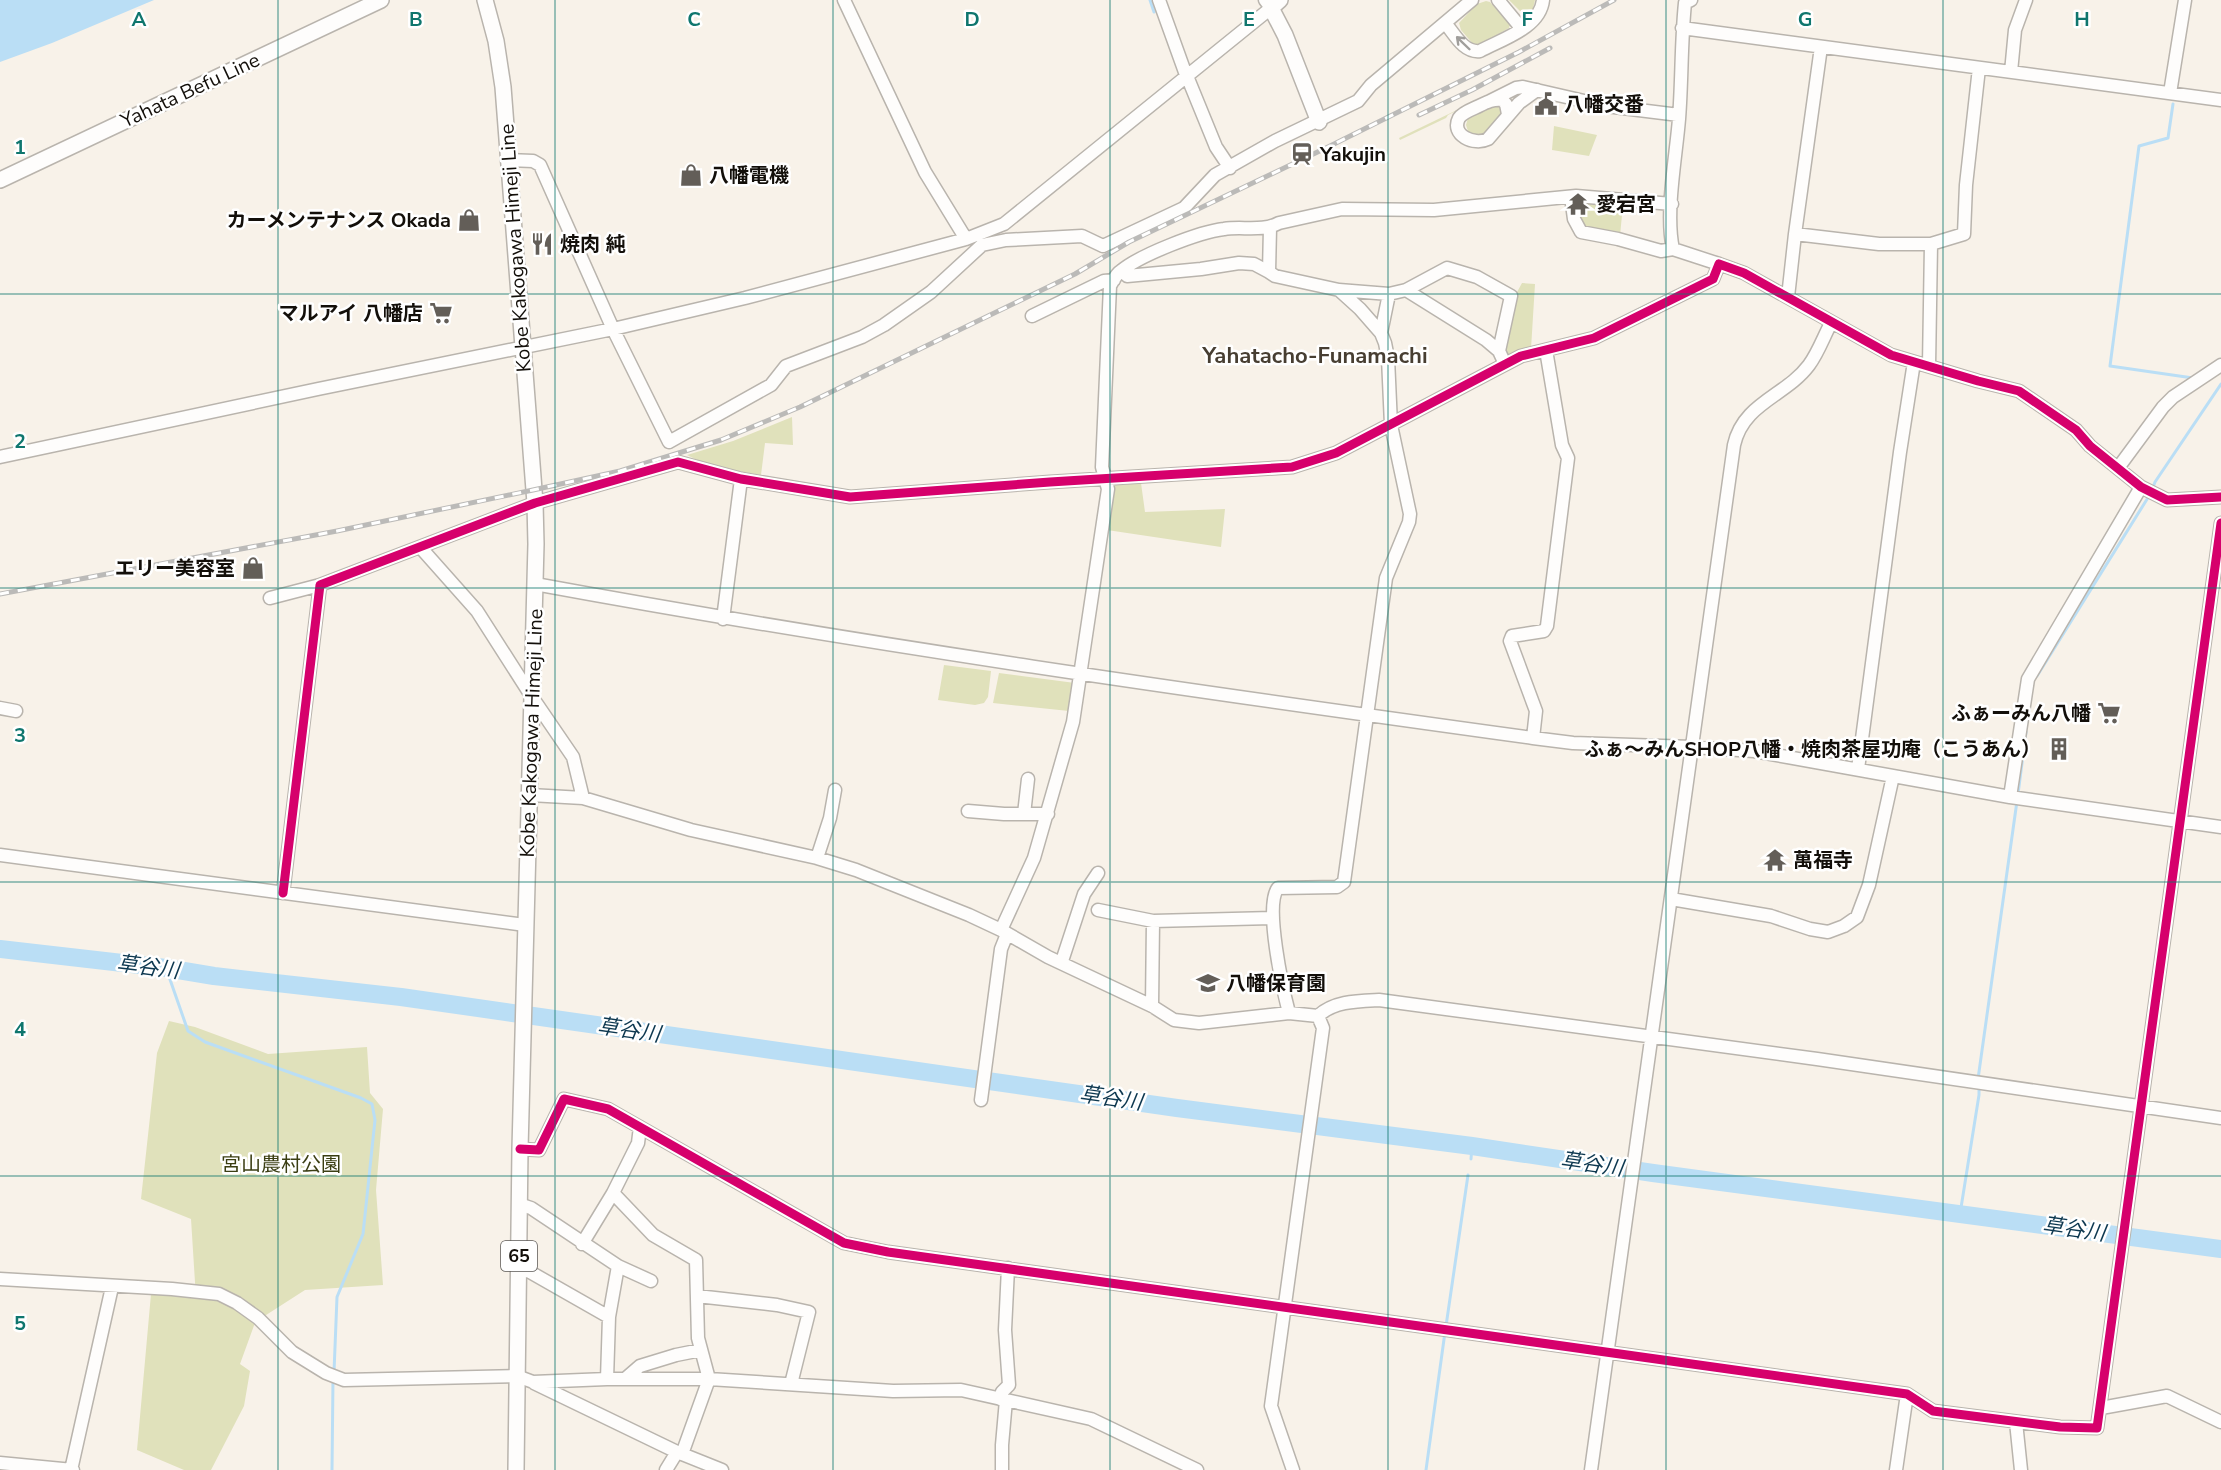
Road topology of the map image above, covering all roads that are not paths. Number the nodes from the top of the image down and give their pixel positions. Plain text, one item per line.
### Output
1 (381, 0) edge
2 (485, 0) edge
3 (844, 0) edge
4 (1159, 0) edge
5 (1472, 0) edge
6 (1498, 0) edge
7 (1544, 0) edge
8 (1691, 0) edge
9 (2026, 0) edge
10 (2185, 0) edge
11 (1272, 2) edge
12 (1446, 24) junction
13 (1682, 28) junction
14 (1522, 29) junction
15 (1821, 46) junction
16 (1979, 68) junction
17 (2011, 72) junction
18 (1186, 75) junction
19 (1537, 90) junction
20 (2170, 93) junction
21 (2221, 100) edge
22 (1490, 101) junction
23 (1508, 114) junction
24 (1679, 115) junction
25 (1319, 122) junction
26 (507, 160) junction
27 (1230, 168) junction
28 (0, 180) edge
29 (1571, 197) junction
30 (1672, 204) junction
31 (1270, 228) junction
32 (1795, 234) junction
33 (975, 240) junction
34 (1931, 244) junction
35 (1164, 249) junction
36 (1673, 249) junction
37 (1719, 264) junction
38 (1122, 270) junction
39 (1171, 272) junction
40 (1269, 272) junction
41 (1113, 280) junction
42 (1339, 290) junction
43 (1406, 290) junction
44 (1389, 294) junction
45 (1788, 297) junction
46 (1032, 316) dead end
47 (1831, 323) junction
48 (613, 329) junction
49 (1381, 333) junction
50 (523, 348) junction
51 (1546, 350) junction
52 (1499, 351) junction
53 (1914, 362) junction
54 (1505, 364) junction
55 (2221, 364) edge
56 (1929, 366) junction
57 (1392, 425) junction
58 (0, 457) edge
59 (2118, 468) junction
60 (741, 479) junction
61 (1105, 479) junction
62 (2141, 487) junction
63 (2221, 497) edge
64 (535, 503) junction
65 (2221, 523) edge
66 (421, 548) junction
67 (535, 584) junction
68 (320, 585) junction
69 (270, 598) dead end
70 (723, 619) junction
71 (1081, 675) junction
72 (532, 697) junction
73 (0, 708) edge
74 (16, 711) dead end
75 (1366, 716) junction
76 (1533, 738) junction
77 (1692, 747) junction
78 (1858, 769) junction
79 (1893, 776) junction
80 (1028, 779) dead end
81 (835, 790) dead end
82 (530, 795) junction
83 (2010, 797) junction
84 (583, 798) junction
85 (968, 811) dead end
86 (1024, 814) junction
87 (1048, 814) junction
88 (2180, 822) junction
89 (2221, 827) edge
90 (0, 855) edge
91 (818, 858) junction
92 (1098, 873) dead end
93 (283, 893) junction
94 (1671, 899) junction
95 (1098, 909) dead end
96 (1273, 918) junction
97 (1153, 921) junction
98 (525, 925) junction
99 (1004, 932) junction
100 (1059, 962) junction
101 (1152, 1005) junction
102 (1288, 1013) junction
103 (1318, 1016) junction
104 (1653, 1036) junction
105 (981, 1100) dead end
106 (2142, 1107) junction
107 (2221, 1119) edge
108 (640, 1127) junction
109 (520, 1149) junction
110 (613, 1192) junction
111 (519, 1204) junction
112 (582, 1244) junction
113 (618, 1266) junction
114 (1008, 1268) junction
115 (518, 1269) junction
116 (0, 1279) edge
117 (651, 1281) dead end
118 (112, 1287) junction
119 (697, 1296) junction
120 (1285, 1306) junction
121 (609, 1317) junction
122 (701, 1350) junction
123 (1607, 1350) junction
124 (517, 1376) junction
125 (607, 1379) junction
126 (625, 1379) junction
127 (709, 1379) junction
128 (533, 1382) junction
129 (791, 1384) junction
130 (1907, 1394) junction
131 (1003, 1400) junction
132 (2101, 1408) junction
133 (2016, 1422) junction
134 (2221, 1422) edge
135 (680, 1453) junction
136 (0, 1463) edge
137 (71, 1470) edge
138 (516, 1470) edge
139 (666, 1470) edge
140 (722, 1470) edge
141 (1002, 1470) edge
142 (1197, 1470) edge
143 (1293, 1470) edge
144 (1591, 1470) edge
145 (1896, 1470) edge
146 (2021, 1470) edge

1 - 28 main road, Yahata Befu Line
2 - 26 main road, Kobe Kakogawa Himeji Line / 65
3 - 33 street
4 - 18 street
5 - 12 street
6 - 14 street
7 - 14 street
8 - 13 street
9 - 17 street
10 - 20 street
11 - 18 street
11 - 25 main road
14 -> 12 street
12 - 25 street
13 - 15 street
13 - 24 street
15 - 16 street
15 - 32 street
16 - 17 street
16 - 34 street
17 - 20 street
18 - 27 street
18 - 33 street
19 - 22 street
19 - 23 street
19 - 24 street
20 - 21 street
22 - 23 street
22 - 23 street
24 - 30 street
25 - 27 street
26 - 48 street
26 - 50 main road, Kobe Kakogawa Himeji Line / 65
27 - 33 street
29 - 30 street
29 - 31 street
29 - 36 street
30 - 36 street
31 - 35 street
31 - 40 street
32 - 34 street
32 - 45 street
33 - 48 street
33 - 48 street
34 - 56 street
35 - 38 street
35 - 39 street
36 - 37 street
37 - 45 street
37 - 51 street
38 - 39 street
38 - 41 street
39 - 40 street
40 - 42 street
41 - 46 street
41 - 61 street
42 - 44 street
42 - 49 street
43 - 44 street
43 - 52 street
43 - 52 street
44 - 49 street
45 - 47 street
47 - 53 street
47 - 77 street
48 - 50 street
49 - 57 street
50 - 58 street
50 - 64 main road, Kobe Kakogawa Himeji Line / 65
51 - 54 street
51 - 76 street
52 - 54 street
53 - 56 street
53 - 78 street
54 - 57 street
55 - 59 street
56 - 59 street
57 - 61 street
57 - 75 street
59 - 62 street
60 - 61 street
60 - 64 street
60 - 70 street
61 - 71 street
62 - 63 street
62 - 83 street
64 - 66 street
64 - 67 main road, Kobe Kakogawa Himeji Line / 65
65 - 88 street
66 - 68 street
66 - 72 street
67 - 70 street
67 - 72 main road, Kobe Kakogawa Himeji Line / 65
68 - 69 street
68 - 93 street
70 - 71 street
71 - 75 street
71 - 87 street
72 - 82 main road, Kobe Kakogawa Himeji Line / 65
72 - 84 street
73 - 74 street
75 - 76 street
75 - 96 street
76 - 77 street
77 - 78 street
77 - 94 street
78 - 79 street
79 - 83 street
79 - 94 street
80 - 86 street
81 - 91 street
82 - 84 street
82 - 98 main road, Kobe Kakogawa Himeji Line / 65
83 - 88 street
84 - 91 street
85 - 86 street
86 - 87 street
87 - 99 street
88 - 89 street
88 - 106 street
90 - 93 street
91 - 99 street
92 - 100 street
93 - 98 street
94 - 104 street
95 - 97 street
96 - 97 street
96 - 102 street
97 - 101 street
98 - 109 main road, Kobe Kakogawa Himeji Line / 65
99 - 100 street
99 - 105 street
100 - 101 street
101 - 102 street
102 - 103 street
103 - 104 street
103 - 120 street
104 - 106 street
104 - 123 street
106 - 107 street
106 - 132 street
108 - 109 street
108 - 110 street
108 - 114 street
109 - 111 main road, Kobe Kakogawa Himeji Line / 65
110 - 112 street
110 - 119 street
111 - 112 street
111 - 115 main road, Kobe Kakogawa Himeji Line / 65
112 - 113 street
113 - 117 street
113 - 121 street
114 - 120 street
114 - 131 street
115 - 121 street
115 - 124 main road, Kobe Kakogawa Himeji Line / 65
116 - 118 street
118 - 124 street
118 - 137 street
119 - 122 street
119 - 129 street
120 - 123 street
120 - 143 street
121 - 125 street
122 - 126 street
122 - 127 street
123 - 130 street
123 - 144 street
124 - 128 street
124 - 138 main road, Kobe Kakogawa Himeji Line / 65
125 - 126 street
125 - 128 street
126 - 127 street
127 - 129 street
127 - 135 street
128 - 135 street
129 - 131 street
130 - 133 street
130 - 145 street
131 - 141 street
131 - 142 street
132 - 133 street
132 - 134 street
133 - 146 street
135 - 139 street
135 - 140 street
136 - 137 street

